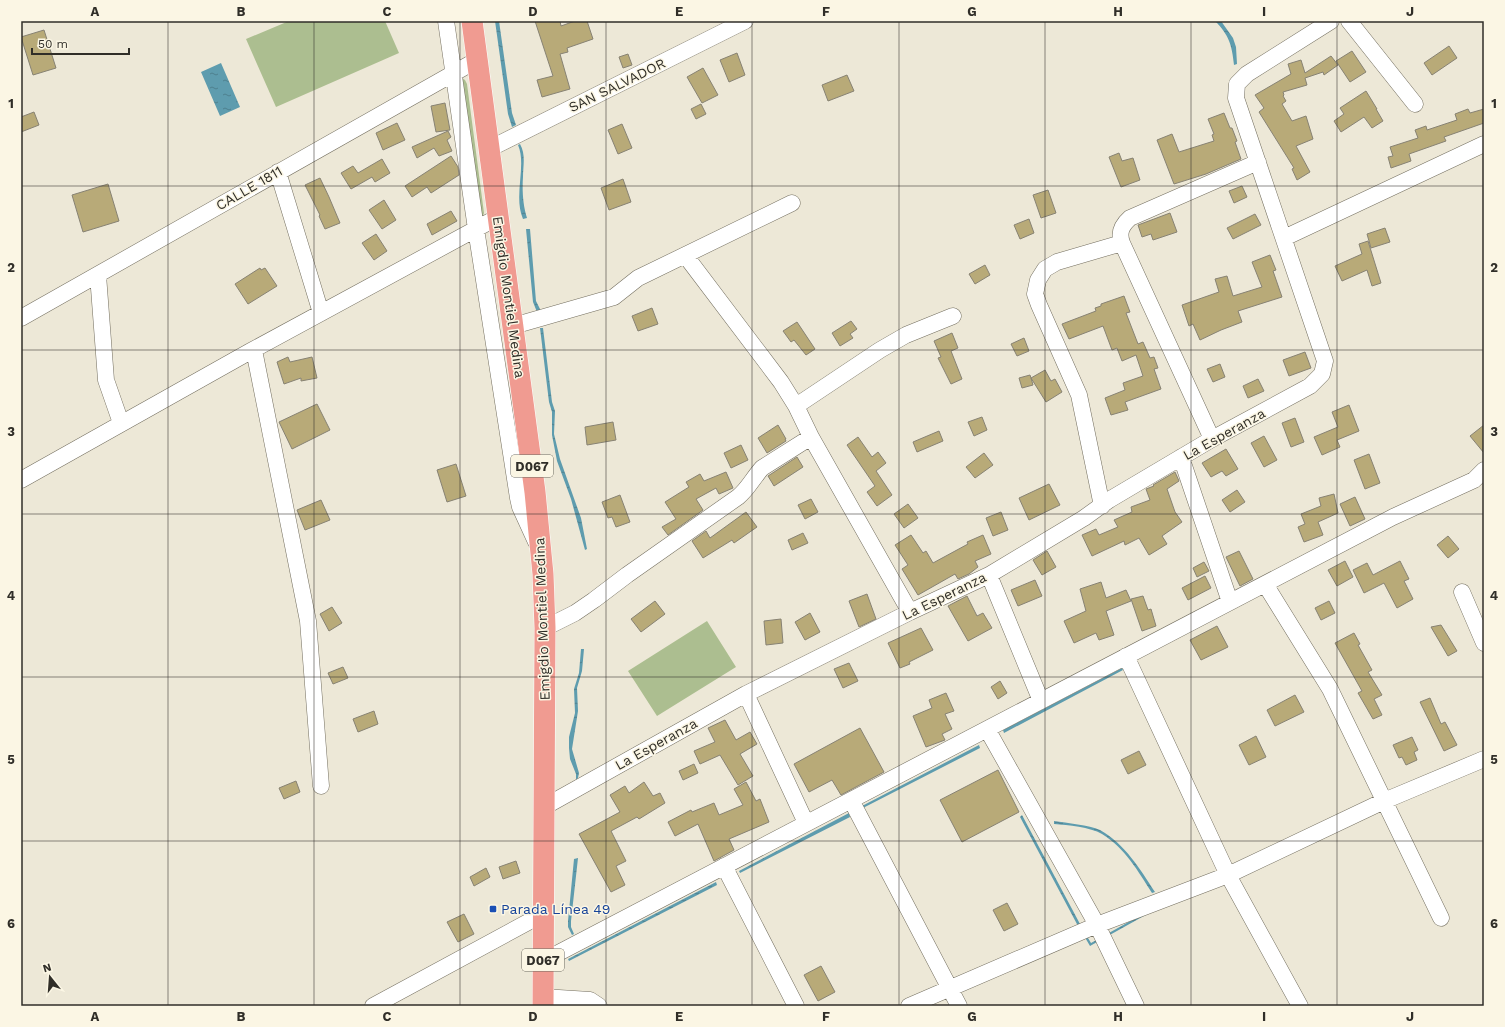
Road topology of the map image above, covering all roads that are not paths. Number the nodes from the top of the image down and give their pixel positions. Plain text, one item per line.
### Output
1 (446, 21) edge
2 (472, 21) edge
3 (1331, 21) edge
4 (1349, 21) edge
5 (737, 23) edge
6 (477, 60) junction
7 (452, 73) junction
8 (1415, 104) dead end
9 (1484, 144) edge
10 (489, 149) junction
11 (1258, 162) junction
12 (278, 172) junction
13 (792, 203) dead end
14 (498, 217) junction
15 (476, 229) junction
16 (1284, 238) junction
17 (1122, 243) junction
18 (685, 255) junction
19 (98, 275) junction
20 (321, 313) junction
21 (953, 316) dead end
22 (21, 318) edge
23 (513, 326) junction
24 (254, 350) junction
25 (796, 406) junction
26 (121, 423) junction
27 (811, 437) junction
28 (1212, 439) junction
29 (1181, 457) junction
30 (1484, 470) edge
31 (21, 480) edge
32 (1102, 506) junction
33 (542, 556) junction
34 (989, 575) junction
35 (1265, 584) junction
36 (1462, 592) dead end
37 (1230, 602) junction
38 (910, 612) junction
39 (545, 628) junction
40 (1484, 642) edge
41 (1126, 656) junction
42 (746, 694) junction
43 (1041, 701) junction
44 (987, 729) junction
45 (1484, 759) edge
46 (321, 786) dead end
47 (851, 800) junction
48 (1384, 802) junction
49 (544, 807) junction
50 (806, 823) junction
51 (724, 866) junction
52 (1228, 875) junction
53 (543, 914) junction
54 (1441, 918) dead end
55 (1098, 925) junction
56 (542, 961) junction
57 (950, 988) junction
58 (543, 1002) edge
59 (374, 1006) edge
60 (599, 1006) edge
61 (796, 1006) edge
62 (909, 1006) edge
63 (959, 1006) edge
64 (1136, 1006) edge
65 (1300, 1006) edge

1 - 7 street
2 - 6 main road, Emigdio Montiel Medina / D067
3 - 11 street
4 - 8 street
5 - 10 street, SAN SALVADOR
6 - 7 street, CALLE 1811
6 - 10 main road, Emigdio Montiel Medina / D067
7 - 12 street, CALLE 1811
7 - 15 street
9 - 16 street
10 - 14 main road, Emigdio Montiel Medina / D067
11 - 16 street
11 - 17 street
12 - 19 street, CALLE 1811
12 - 20 street
13 - 18 street
14 - 15 street
14 - 23 main road, Emigdio Montiel Medina / D067
15 - 20 street
15 - 33 street
16 - 28 street, La Esperanza
17 - 28 street
17 - 32 street
18 - 23 street
18 - 25 street
19 - 22 street, CALLE 1811
19 - 26 street
20 - 24 street
21 - 25 street
23 - 33 main road, Emigdio Montiel Medina / D067
24 - 26 street
24 - 46 street
25 - 27 street
26 - 31 street
27 - 38 street
27 - 39 street
28 - 29 street, La Esperanza
29 - 32 street, La Esperanza
29 - 37 street
30 - 35 street
32 - 34 street, La Esperanza
33 - 39 main road, Emigdio Montiel Medina / D067
34 - 38 street, La Esperanza
34 - 43 street
35 - 37 street
35 - 48 street
36 - 40 street
37 - 41 street
38 - 42 street, La Esperanza
39 - 49 main road, Emigdio Montiel Medina / D067
41 - 43 street
41 - 52 street
42 - 49 street, La Esperanza
42 - 50 street
43 - 44 street
44 - 47 street
44 - 55 street
45 - 48 street
47 - 50 street
47 - 57 street
48 - 52 street
48 - 54 street
49 - 53 main road, Emigdio Montiel Medina / D067
50 - 51 street
51 - 56 street
51 - 61 street
52 - 55 street
52 - 65 street
53 - 56 main road, Emigdio Montiel Medina / D067
53 - 59 street
55 - 57 street
55 - 64 street
56 - 58 main road, Emigdio Montiel Medina / D067
57 - 62 street
57 - 63 street
58 - 60 street

